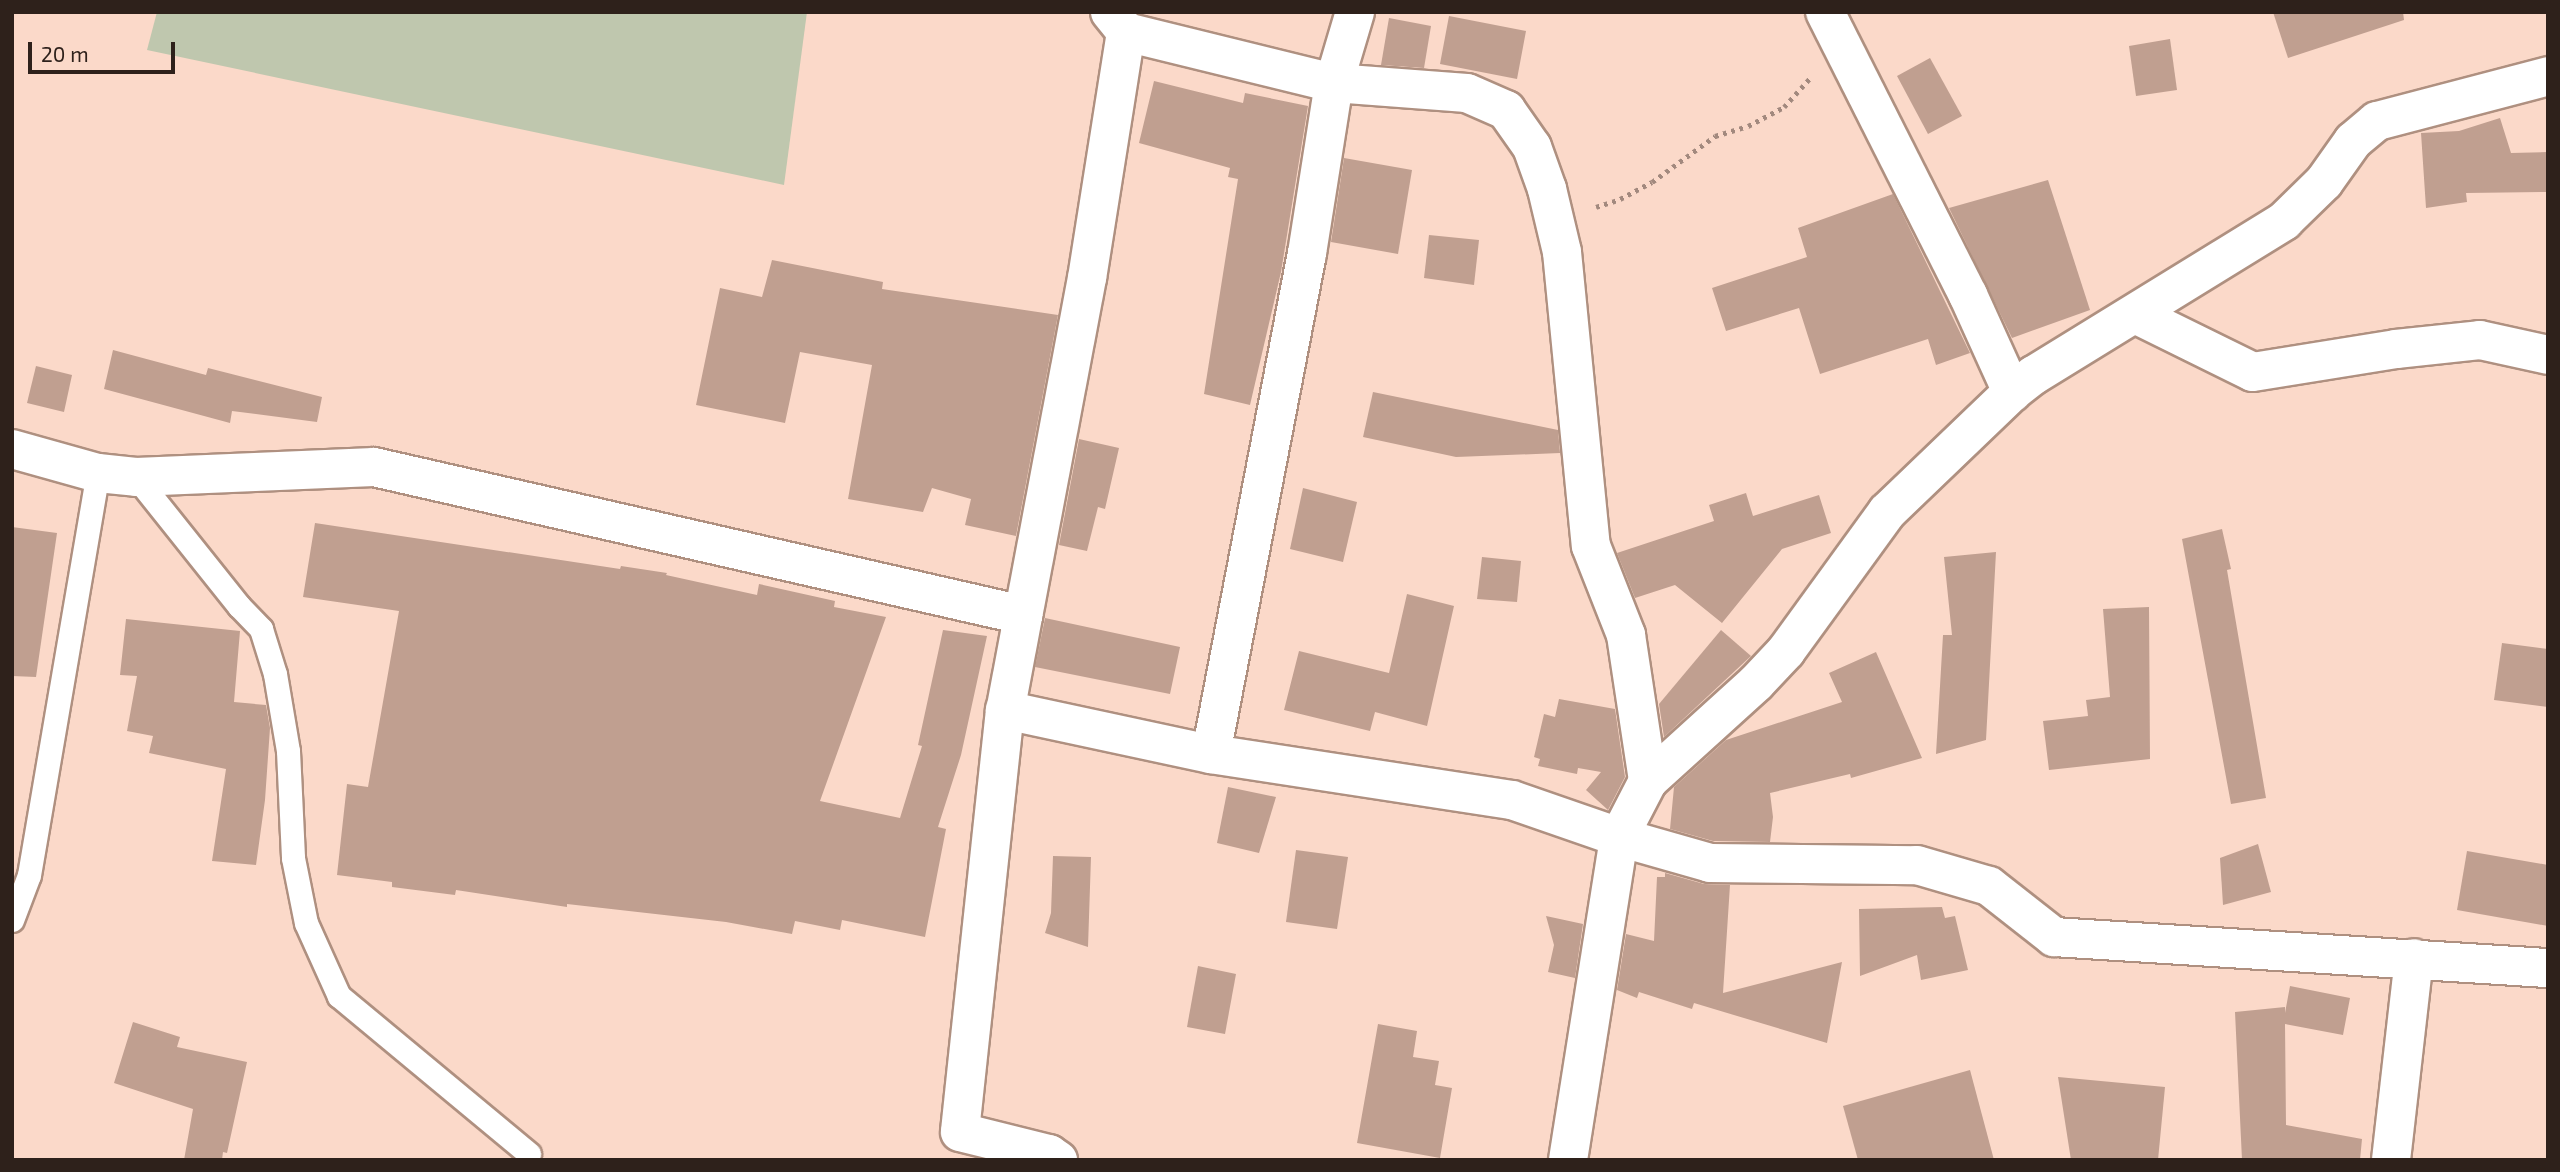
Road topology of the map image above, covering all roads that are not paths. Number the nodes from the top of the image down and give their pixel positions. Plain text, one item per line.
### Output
1 (1355, 12) edge
2 (1118, 22) edge
3 (1830, 23) edge
4 (2548, 76) edge
5 (1334, 83) junction
6 (2135, 314) junction
7 (2548, 355) edge
8 (2012, 392) junction
9 (12, 449) edge
10 (97, 473) junction
11 (136, 477) junction
12 (1023, 615) junction
13 (1005, 710) junction
14 (1211, 754) junction
15 (1648, 781) junction
16 (1619, 836) junction
17 (12, 920) edge
18 (2414, 958) junction
19 (2548, 968) edge
20 (957, 1146) edge
21 (529, 1154) dead end
22 (1058, 1160) edge
23 (1567, 1160) edge
24 (2391, 1160) edge

1 - 5 street
2 - 5 street
2 - 12 street
3 - 8 street
4 - 6 street
5 - 14 street
5 - 15 street
6 - 7 street
6 - 8 street
8 - 15 street
9 - 10 street
10 - 11 street
10 - 17 lane
11 - 12 street
11 - 21 lane
12 - 13 street
13 - 14 street
13 - 20 street
14 - 16 street
15 - 16 street
16 - 18 street
16 - 23 street
18 - 19 street
18 - 24 street
20 - 22 street

